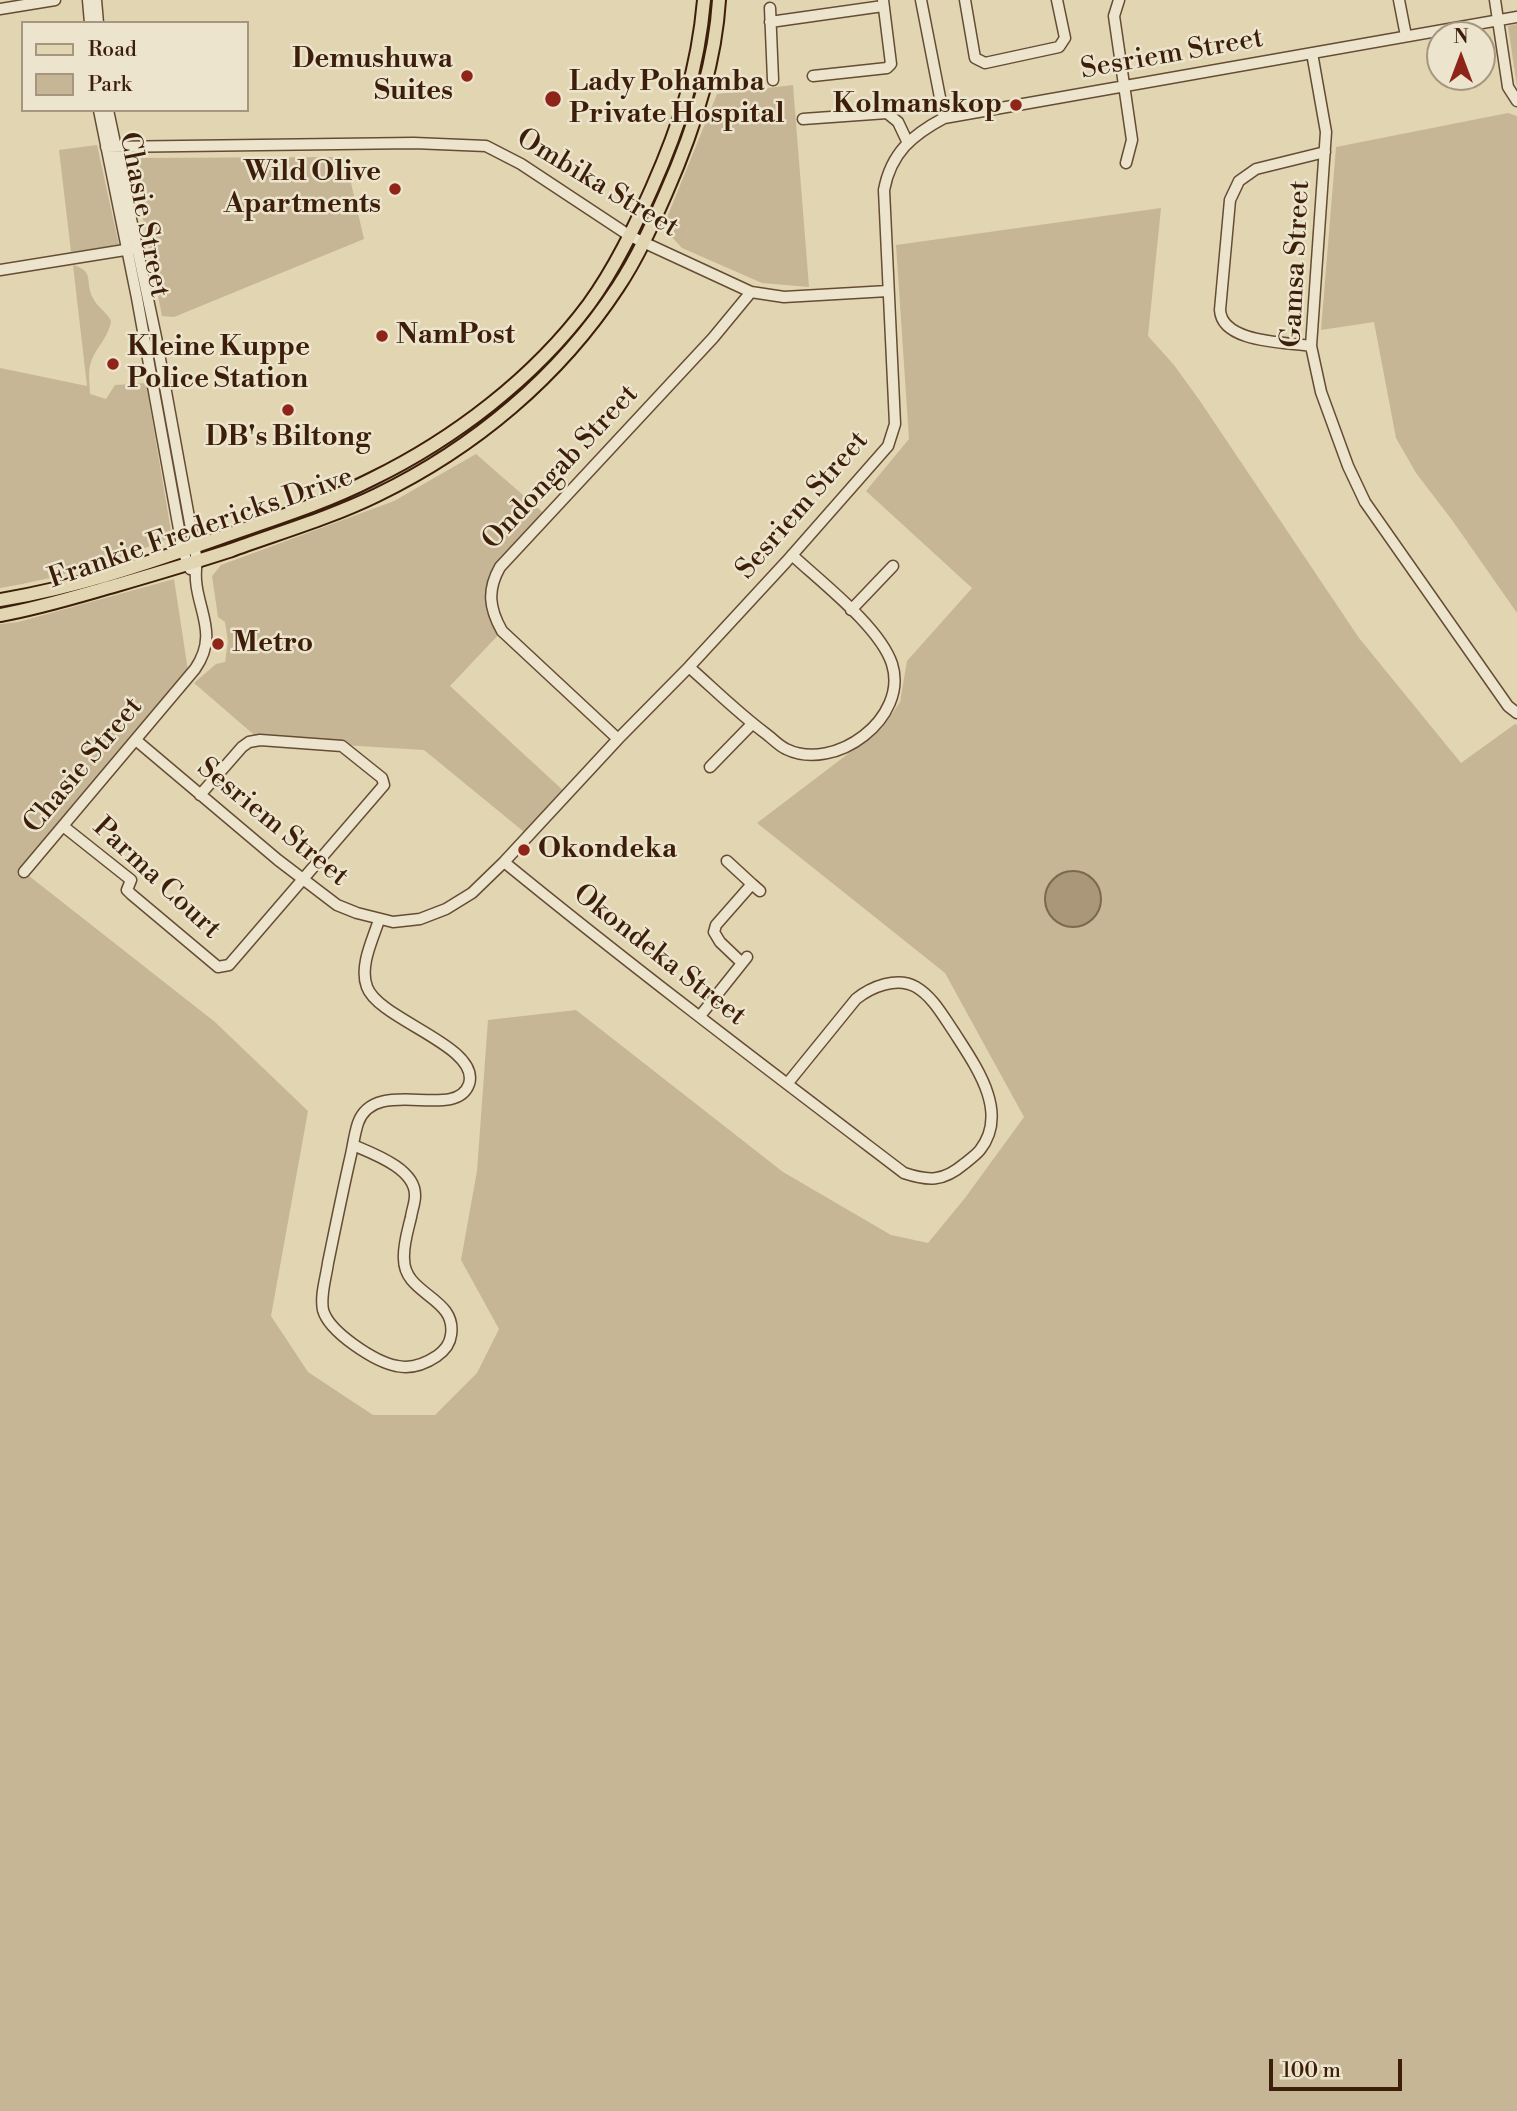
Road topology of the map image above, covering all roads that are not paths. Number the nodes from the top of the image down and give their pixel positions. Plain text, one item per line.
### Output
1 (55, 0) edge
2 (88, 0) edge
3 (96, 0) edge
4 (704, 0) edge
5 (719, 0) edge
6 (920, 0) edge
7 (965, 0) edge
8 (1057, 0) edge
9 (1119, 0) edge
10 (1399, 0) edge
11 (1495, 0) edge
12 (883, 3) edge
13 (770, 8) dead end
14 (0, 9) edge
15 (1517, 17) edge
16 (1499, 20) junction
17 (90, 21) edge
18 (98, 21) edge
19 (770, 22) junction
20 (1406, 36) junction
21 (1312, 53) junction
22 (813, 76) dead end
23 (773, 80) dead end
24 (1123, 87) junction
25 (1517, 101) edge
26 (100, 112) edge
27 (108, 112) edge
28 (944, 118) junction
29 (803, 119) dead end
30 (907, 141) junction
31 (111, 146) junction
32 (1325, 152) junction
33 (1126, 163) dead end
34 (630, 236) junction
35 (643, 244) junction
36 (132, 249) junction
37 (0, 270) edge
38 (888, 291) junction
39 (751, 292) junction
40 (1311, 346) junction
41 (188, 549) junction
42 (792, 555) junction
43 (893, 566) dead end
44 (193, 567) junction
45 (0, 600) edge
46 (851, 610) junction
47 (0, 615) edge
48 (689, 667) junction
49 (1517, 713) edge
50 (752, 724) junction
51 (618, 739) junction
52 (137, 741) junction
53 (710, 766) dead end
54 (200, 795) junction
55 (63, 826) junction
56 (727, 861) dead end
57 (504, 862) junction
58 (24, 872) dead end
59 (303, 880) junction
60 (379, 920) junction
61 (700, 1016) junction
62 (787, 1084) junction
63 (353, 1145) junction

1 - 14 street
2 - 17 street
3 - 18 street
4 - 34 main road, Frankie Fredericks Drive
5 - 35 main road, Frankie Fredericks Drive
6 - 28 street
7 - 8 street
9 - 24 street
10 - 20 street
11 - 16 street
12 - 19 street
12 - 22 street
13 - 19 street
15 - 16 street, Sesriem Street
16 - 20 street, Sesriem Street
16 - 25 street
19 - 23 street
20 - 21 street, Sesriem Street
21 - 24 street, Sesriem Street
21 - 32 street, Gamsa Street
24 - 28 street, Sesriem Street
24 - 33 street
26 - 31 street, Chasie Street
27 - 31 street, Chasie Street
28 - 30 street, Sesriem Street
29 - 30 street
30 - 38 street, Sesriem Street
31 - 34 street, Ombika Street
31 - 36 street, Chasie Street
32 - 40 street, Gamsa Street
32 - 40 street
34 - 35 street, Ombika Street
34 - 41 main road, Frankie Fredericks Drive
35 - 39 street, Ombika Street
35 - 44 main road, Frankie Fredericks Drive
36 - 37 street
36 - 41 street, Chasie Street
38 - 39 street, Ombika Street
38 - 42 street, Sesriem Street
39 - 51 street, Ondongab Street
40 - 49 street, Gamsa Street
41 - 44 street, Chasie Street
41 - 45 main road, Frankie Fredericks Drive
42 - 46 street
42 - 48 street, Sesriem Street
43 - 46 street
44 - 47 main road, Frankie Fredericks Drive
44 - 52 street, Chasie Street
46 - 50 street
48 - 50 street
48 - 51 street, Sesriem Street
50 - 53 street
51 - 57 street, Sesriem Street
52 - 54 street, Sesriem Street
52 - 55 street, Chasie Street
54 - 59 street, Sesriem Street
54 - 59 street
55 - 58 street, Chasie Street
55 - 59 street, Parma Court
56 - 61 street
57 - 60 street, Sesriem Street
57 - 61 street, Okondeka Street
59 - 60 street, Sesriem Street
60 - 63 street
61 - 62 street, Okondeka Street
62 - 62 street, Okondeka Street
63 - 63 street

